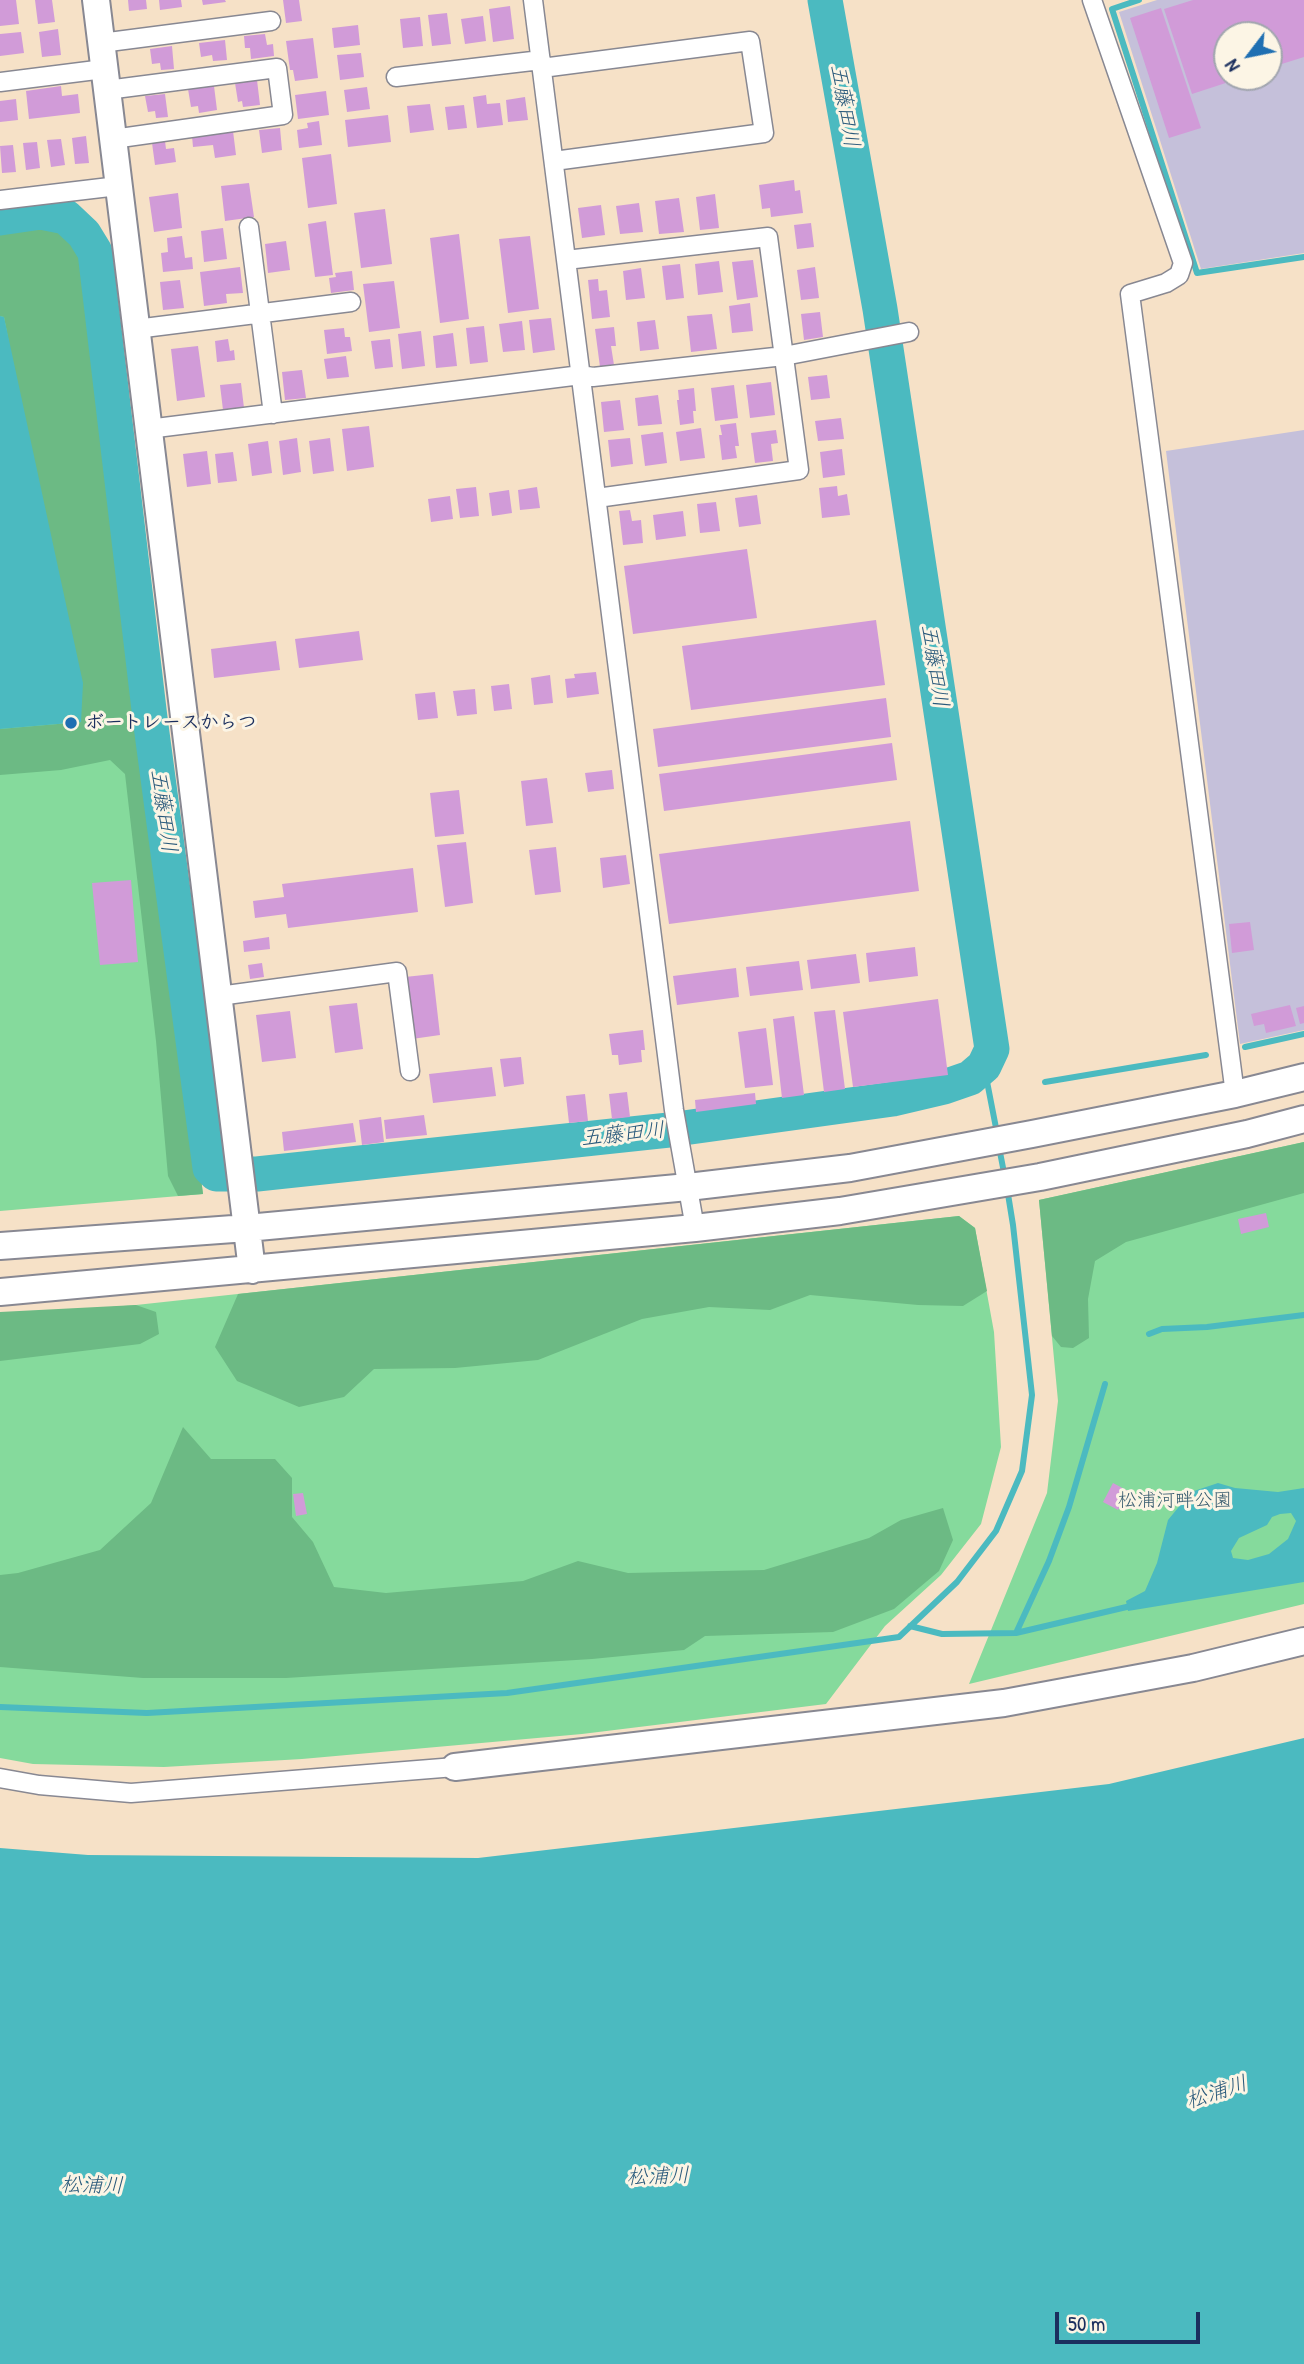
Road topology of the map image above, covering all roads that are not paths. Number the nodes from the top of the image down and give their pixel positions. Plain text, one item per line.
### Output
1 (96, 0) edge
2 (533, 0) edge
3 (1099, 2) edge
4 (271, 21) dead end
5 (542, 64) junction
6 (104, 67) junction
7 (396, 78) dead end
8 (0, 82) edge
9 (113, 139) junction
10 (554, 161) junction
11 (118, 186) junction
12 (0, 200) edge
13 (248, 227) dead end
14 (566, 260) junction
15 (351, 302) dead end
16 (260, 314) junction
17 (136, 329) junction
18 (909, 332) dead end
19 (784, 356) junction
20 (581, 375) junction
21 (273, 414) junction
22 (148, 429) junction
23 (597, 498) junction
24 (219, 996) junction
25 (411, 1071) dead end
26 (1304, 1077) edge
27 (1235, 1094) junction
28 (1304, 1119) edge
29 (688, 1187) junction
30 (247, 1228) junction
31 (695, 1228) junction
32 (0, 1246) edge
33 (252, 1270) junction
34 (0, 1292) edge
35 (1304, 1641) edge
36 (455, 1767) joint
37 (0, 1778) edge

1 - 6 street
2 - 5 street
3 - 27 street
4 - 6 street
5 - 7 street
5 - 10 street
5 - 10 street
6 - 8 street
6 - 9 street
6 - 9 street
9 - 11 street
10 - 14 street
11 - 12 street
11 - 17 street
13 - 16 street
14 - 19 street
14 - 20 street
15 - 16 street
16 - 17 street
16 - 21 street
17 - 22 street
18 - 19 street
19 - 20 street
19 - 23 street
20 - 21 street
20 - 23 street
21 - 22 street
22 - 24 street
23 - 29 street
24 - 25 street
24 - 30 street
26 - 27 street
27 - 29 street
28 - 31 street
29 - 30 street
29 - 31 street
30 - 32 street
30 - 33 street
31 - 33 street
33 - 34 street
35 - 36 street
36 - 37 street

